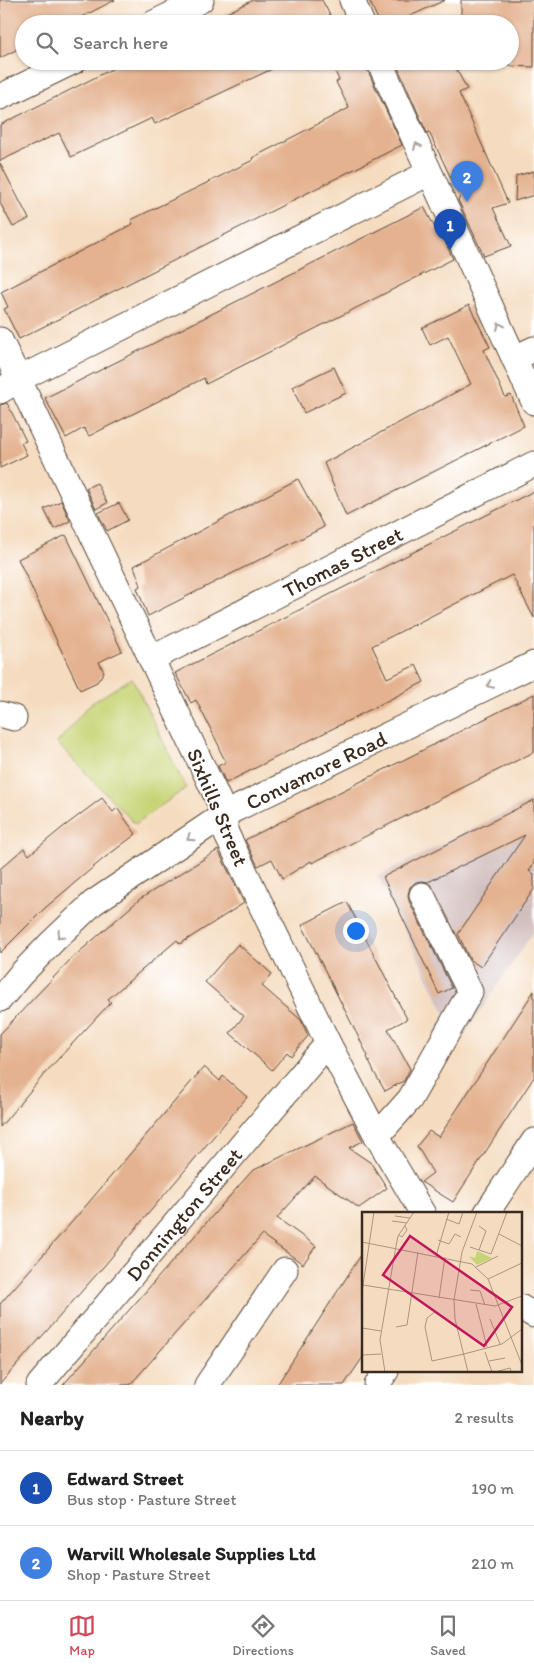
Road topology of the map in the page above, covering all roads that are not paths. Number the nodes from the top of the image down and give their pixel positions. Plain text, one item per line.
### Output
1 (201, 0) edge
2 (352, 0) edge
3 (170, 15) edge
4 (358, 15) edge
5 (56, 70) edge
6 (383, 70) edge
7 (0, 97) edge
8 (429, 173) junction
9 (0, 340) edge
10 (524, 353) edge
11 (10, 386) edge
12 (534, 402) edge
13 (534, 464) edge
14 (151, 659) junction
15 (534, 664) edge
16 (225, 814) junction
17 (422, 895) dead end
18 (0, 999) edge
19 (328, 1042) junction
20 (377, 1136) junction
21 (534, 1141) edge
22 (422, 1212) edge
23 (487, 1212) edge
24 (285, 1270) dead end
25 (522, 1308) edge
26 (534, 1315) edge
27 (385, 1372) edge
28 (39, 1385) edge
29 (207, 1385) edge
30 (377, 1385) edge

1 - 3 street
2 - 4 street
5 - 7 street
8 -> 6 street
10 -> 8 street
8 - 11 street
9 - 11 street, Sixhills Street
10 - 12 street
11 - 14 street, Sixhills Street
13 - 14 street, Thomas Street
14 - 16 street, Sixhills Street
15 -> 16 street, Convamore Road
16 -> 18 street, Convamore Road
16 - 19 street, Sixhills Street
17 - 20 street
19 - 20 street, Sixhills Street
19 - 28 street, Donnington Street
20 - 22 street, Sixhills Street
21 - 23 street
24 - 29 street
25 - 26 street
27 - 30 street

